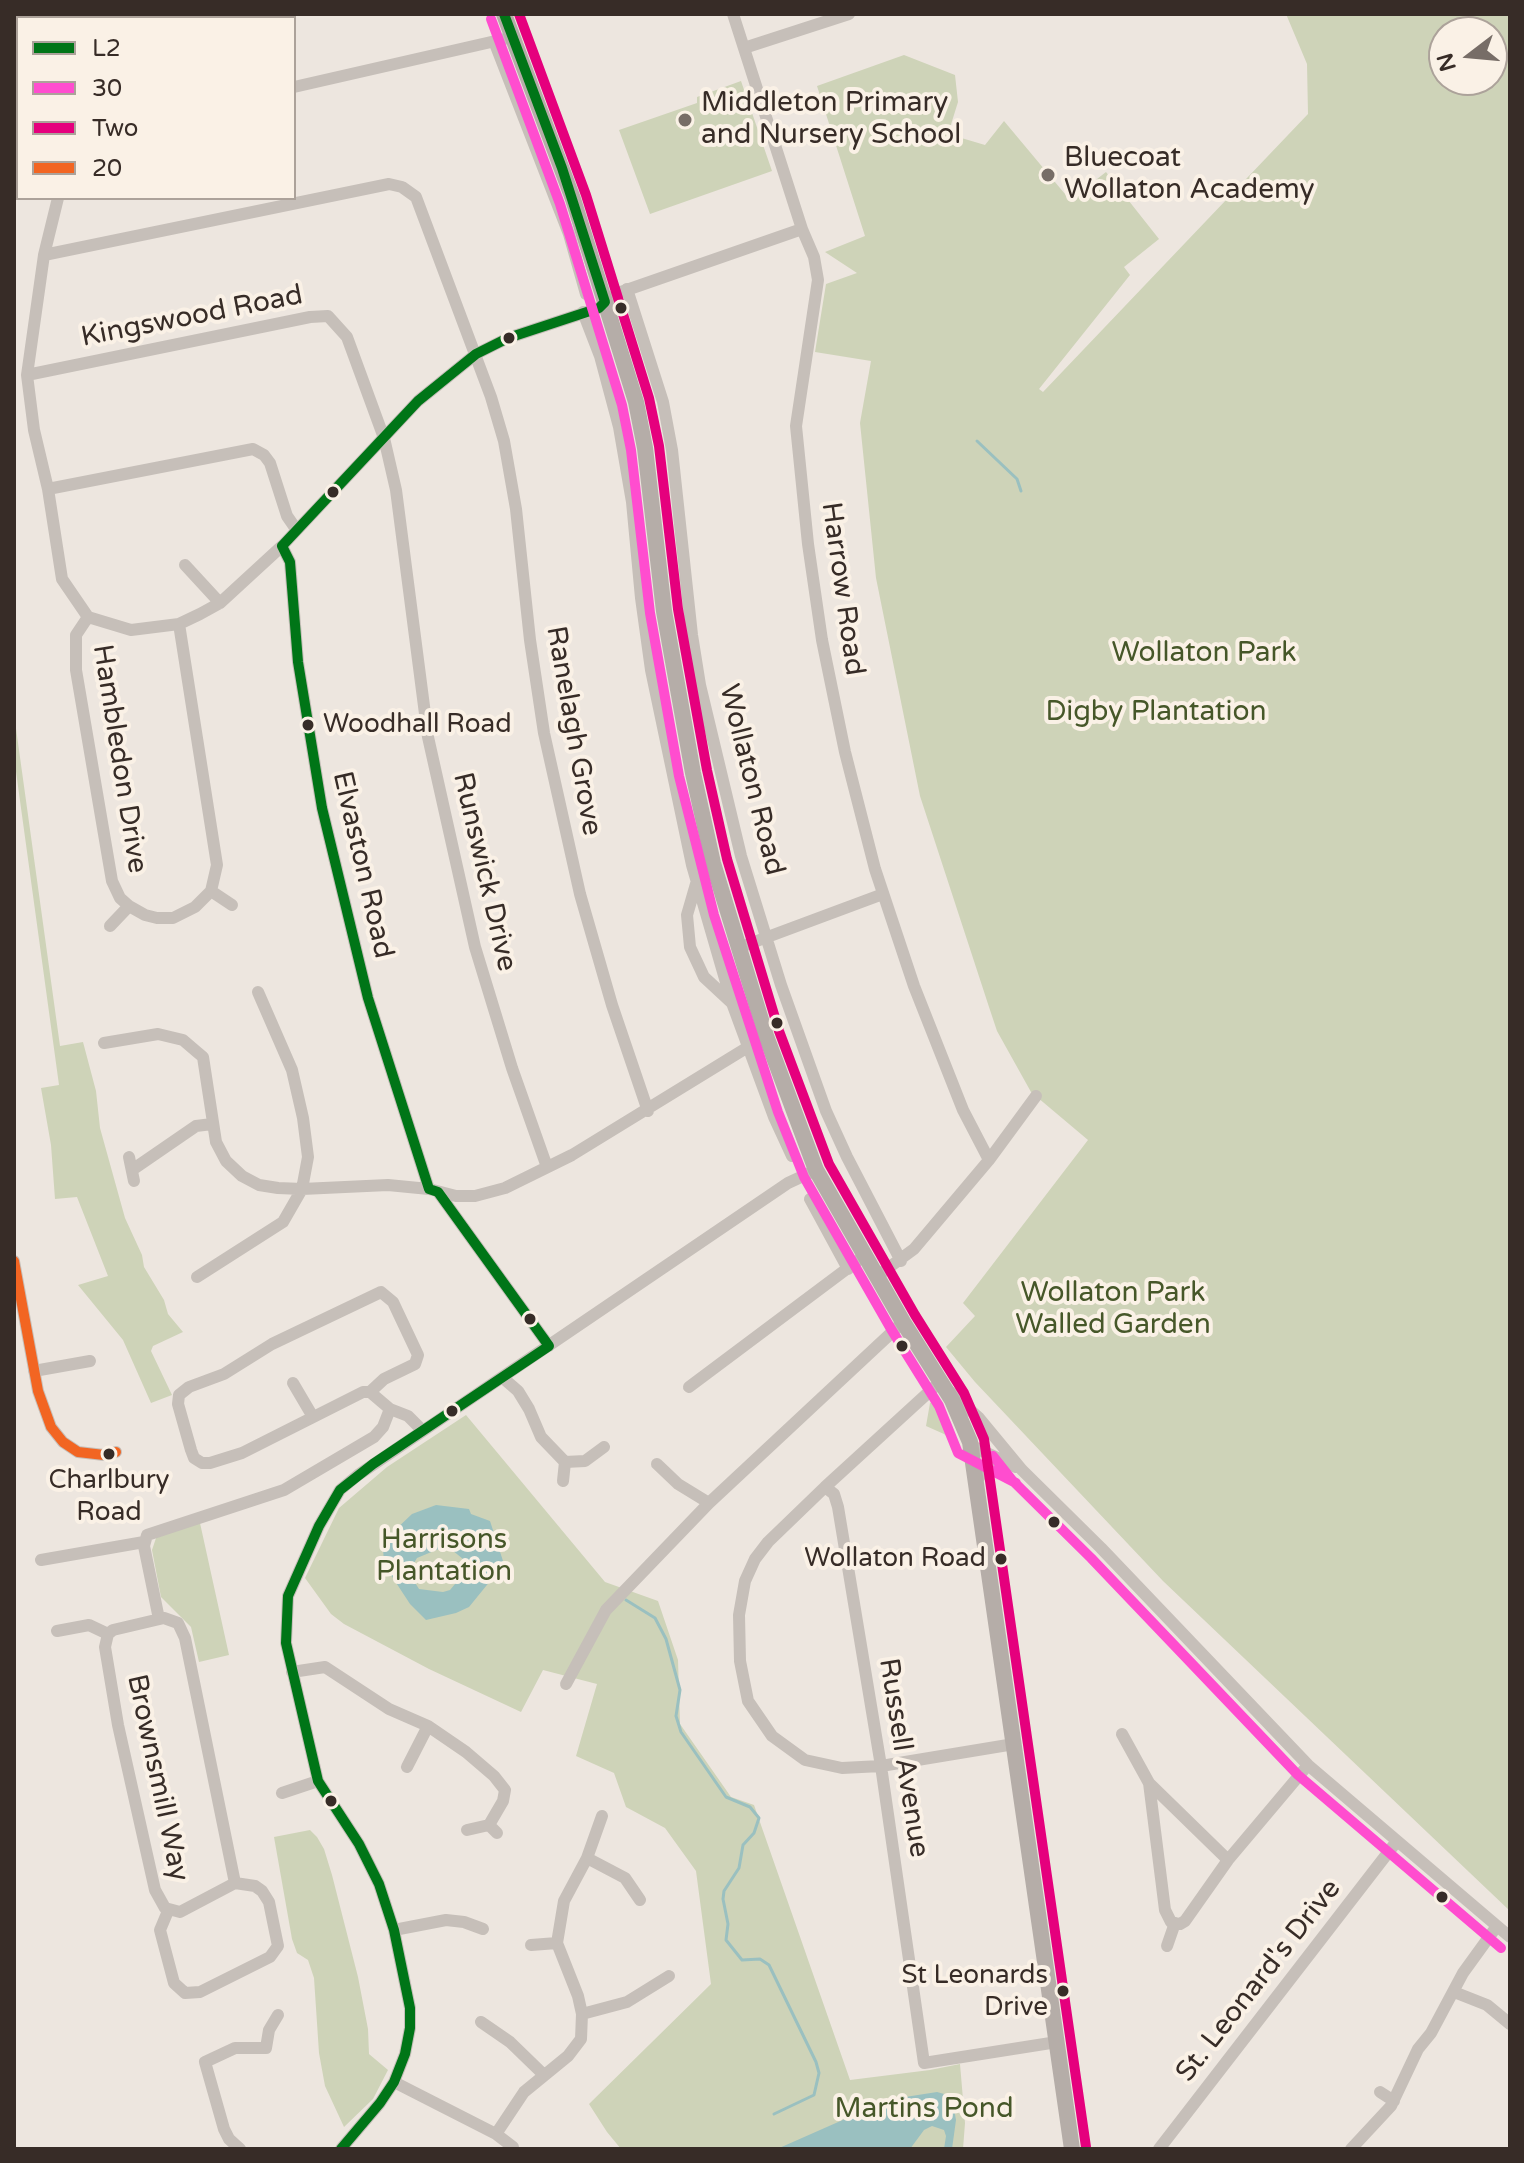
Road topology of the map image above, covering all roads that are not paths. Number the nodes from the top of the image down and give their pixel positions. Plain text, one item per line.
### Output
1 (504, 14) edge
2 (733, 14) edge
3 (849, 14) edge
4 (513, 37) junction
5 (494, 41) junction
6 (744, 48) junction
7 (296, 87) edge
8 (58, 200) edge
9 (802, 229) junction
10 (44, 255) junction
11 (627, 289) junction
12 (586, 294) dead end
13 (605, 302) junction
14 (583, 312) junction
15 (476, 354) junction
16 (27, 375) junction
17 (384, 438) junction
18 (48, 489) junction
19 (296, 529) junction
20 (282, 546) junction
21 (185, 565) dead end
22 (220, 603) junction
23 (88, 617) junction
24 (179, 624) junction
25 (696, 883) junction
26 (211, 891) junction
27 (883, 894) junction
28 (232, 905) dead end
29 (129, 906) junction
30 (110, 926) dead end
31 (766, 937) junction
32 (738, 948) junction
33 (258, 991) dead end
34 (732, 1003) junction
35 (766, 1036) junction
36 (105, 1043) dead end
37 (747, 1046) junction
38 (1036, 1096) dead end
39 (648, 1111) junction
40 (212, 1124) junction
41 (792, 1156) dead end
42 (989, 1160) junction
43 (547, 1167) junction
44 (132, 1169) dead end
45 (816, 1170) junction
46 (302, 1189) junction
47 (433, 1190) junction
48 (810, 1199) dead end
49 (864, 1256) junction
50 (14, 1261) edge
51 (901, 1261) junction
52 (848, 1269) junction
53 (196, 1277) dead end
54 (876, 1277) junction
55 (903, 1322) junction
56 (549, 1346) junction
57 (90, 1361) dead end
58 (34, 1371) junction
59 (503, 1378) junction
60 (293, 1383) dead end
61 (942, 1384) junction
62 (689, 1387) dead end
63 (370, 1392) junction
64 (390, 1409) junction
65 (313, 1417) junction
66 (423, 1431) junction
67 (990, 1431) junction
68 (970, 1443) junction
69 (604, 1447) dead end
70 (116, 1452) dead end
71 (1006, 1461) junction
72 (565, 1462) junction
73 (665, 1466) dead end
74 (1022, 1470) junction
75 (563, 1481) dead end
76 (976, 1482) junction
77 (825, 1487) junction
78 (709, 1503) junction
79 (145, 1541) junction
80 (41, 1560) dead end
81 (159, 1619) junction
82 (57, 1631) dead end
83 (108, 1634) junction
84 (292, 1672) junction
85 (566, 1684) dead end
86 (428, 1726) junction
87 (1122, 1734) dead end
88 (1014, 1744) junction
89 (1308, 1765) junction
90 (881, 1766) junction
91 (407, 1767) dead end
92 (318, 1781) junction
93 (1149, 1783) junction
94 (282, 1793) dead end
95 (597, 1821) dead end
96 (467, 1830) dead end
97 (1397, 1841) junction
98 (587, 1858) junction
99 (1228, 1860) junction
100 (639, 1873) dead end
101 (625, 1878) junction
102 (235, 1883) junction
103 (640, 1900) dead end
104 (168, 1911) junction
105 (1175, 1923) junction
106 (1497, 1926) junction
107 (483, 1929) dead end
108 (394, 1930) junction
109 (1510, 1937) edge
110 (557, 1943) junction
111 (531, 1945) dead end
112 (1167, 1946) dead end
113 (669, 1976) dead end
114 (1454, 1992) junction
115 (582, 2014) junction
116 (278, 2015) dead end
117 (489, 2023) dead end
118 (1510, 2024) edge
119 (1057, 2042) junction
120 (544, 2075) junction
121 (394, 2082) junction
122 (1380, 2092) dead end
123 (1394, 2101) junction
124 (496, 2134) junction
125 (513, 2147) edge
126 (240, 2149) edge
127 (341, 2149) edge
128 (1072, 2149) edge
129 (1160, 2149) edge
130 (1351, 2149) edge

1 - 4 main road, Wollaton Road
2 - 6 street, Harrow Road
3 - 6 street
4 - 5 street
4 - 13 main road, Wollaton Road
5 - 7 street
5 - 12 street
6 - 9 street, Harrow Road
8 - 10 street
9 - 11 street
9 - 27 street, Harrow Road
10 - 15 street, Ranelagh Grove
10 - 16 street
11 - 13 street
11 - 31 street, Wollaton Road
13 - 14 street
13 - 32 main road, Wollaton Road
14 - 15 street
14 - 25 street
15 - 17 street
15 - 39 street, Ranelagh Grove
16 - 17 street, Kingswood Road
16 - 18 street
17 - 19 street
17 - 43 street, Runswick Drive
18 - 19 street
18 - 23 street
19 - 20 street
20 - 22 street
20 - 47 street, Elvaston Road
21 - 22 street
22 - 24 street
23 - 24 street
23 - 29 street, Hambledon Drive
24 - 26 street
25 - 34 street
25 - 34 street
26 - 28 street
26 - 29 street, Hambledon Drive
27 - 31 street
27 - 42 street, Harrow Road
29 - 30 street, Hambledon Drive
31 - 32 street
31 - 51 street, Wollaton Road
32 - 35 main road, Wollaton Road
33 - 46 street
34 - 37 street
35 - 37 street
35 - 45 main road, Wollaton Road
36 - 40 street
37 - 39 street
37 - 41 street
38 - 42 street
39 - 43 street
40 - 44 street
40 - 46 street
42 - 51 street
43 - 47 street
45 - 49 main road, Wollaton Road
45 - 56 street
46 - 47 street
46 - 53 street
47 - 56 street, Elvaston Road
48 - 52 street
49 - 52 street
49 - 54 main road, Wollaton Road
50 - 58 street
51 - 54 street
52 - 62 street
54 - 55 main road, Wollaton Road
55 - 61 main road, Wollaton Road
55 - 78 street
56 - 59 street
57 - 58 street
58 - 70 street
59 - 66 street
59 - 72 street
60 - 65 street
61 - 67 street, Wollaton Road
61 - 68 main road, Wollaton Road
61 - 77 street
63 - 64 street
63 - 65 street
63 - 65 street
64 - 66 street
64 - 79 street
66 - 84 street
67 - 68 street
67 - 74 street, Wollaton Road
68 - 71 street, Wollaton Road
68 - 76 main road, Wollaton Road
69 - 72 street
71 - 74 street, Wollaton Road
71 - 76 street
72 - 75 street
73 - 78 street
74 - 89 street, Wollaton Road
76 - 88 main road, Wollaton Road
77 - 90 street, Russell Avenue
77 - 90 street
78 - 85 street
79 - 80 street
79 - 81 street
81 - 83 street
81 - 102 street, Brownsmill Way
82 - 83 street
83 - 104 street, Brownsmill Way
84 - 86 street
84 - 92 street
86 - 91 street
86 - 96 street
87 - 93 street
88 - 90 street
88 - 119 main road, Wollaton Road
89 - 97 street, Wollaton Road
89 - 99 street
90 - 119 street, Russell Avenue
92 - 94 street
92 - 108 street
93 - 99 street
93 - 105 street
95 - 98 street
97 - 106 street, Wollaton Road
97 - 129 street, St. Leonard's Drive
98 - 101 street
98 - 110 street
99 - 105 street
100 - 101 street
101 - 103 street
102 - 104 street, Brownsmill Way
102 - 104 street
105 - 112 street
106 - 109 street, Wollaton Road
106 - 114 street
107 - 108 street
108 - 121 street
110 - 111 street
110 - 115 street
113 - 115 street
114 - 118 street
114 - 123 street
115 - 120 street
116 - 126 street
117 - 120 street
119 - 128 main road, Wollaton Road
120 - 124 street
121 - 124 street
121 - 127 street
122 - 123 street
123 - 130 street
124 - 125 street

